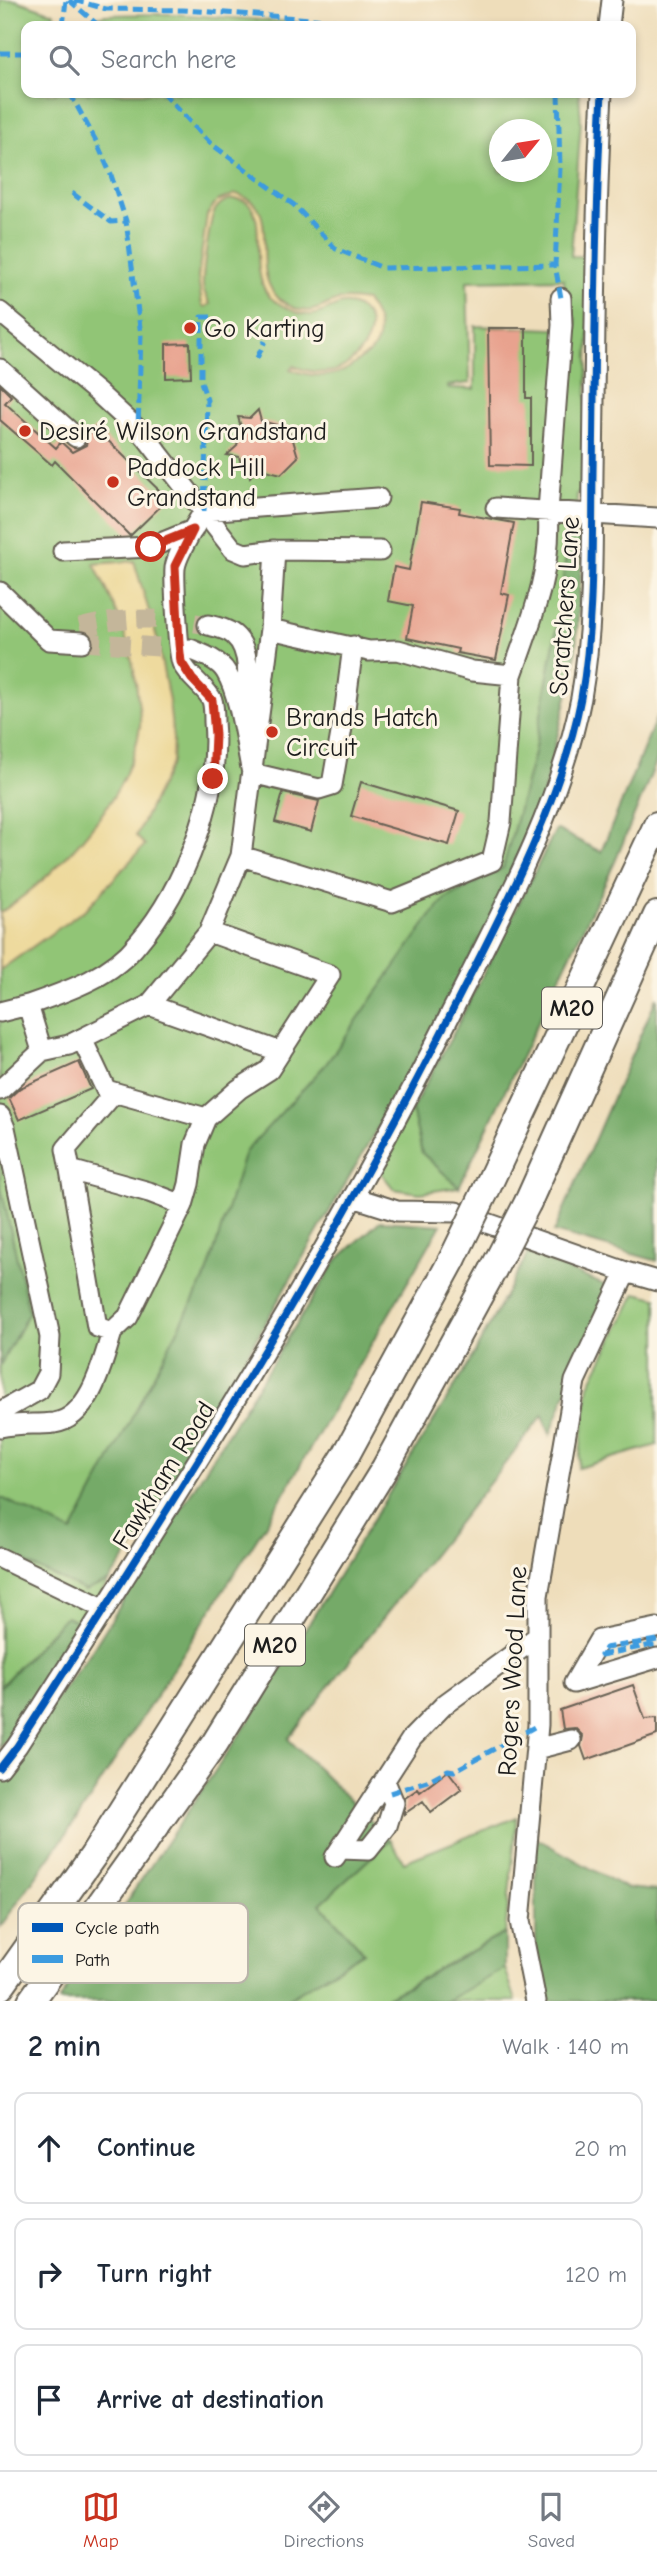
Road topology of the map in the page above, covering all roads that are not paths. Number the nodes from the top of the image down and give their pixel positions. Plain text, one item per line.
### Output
1 (612, 0) edge
2 (610, 21) edge
3 (602, 98) edge
4 (561, 298) dead end
5 (0, 312) edge
6 (0, 369) edge
7 (76, 437) dead end
8 (378, 498) dead end
9 (496, 508) dead end
10 (204, 511) junction
11 (548, 511) junction
12 (592, 513) junction
13 (657, 517) edge
14 (193, 530) junction
15 (275, 550) junction
16 (63, 551) dead end
17 (380, 551) dead end
18 (0, 578) edge
19 (0, 592) edge
20 (208, 625) tunnel mouth
21 (270, 629) junction
22 (353, 646) junction
23 (190, 649) tunnel mouth
24 (512, 675) junction
25 (242, 728) junction
26 (252, 773) junction
27 (657, 825) edge
28 (241, 856) junction
29 (657, 915) edge
30 (209, 932) junction
31 (28, 1005) junction
32 (149, 1005) junction
33 (0, 1012) edge
34 (82, 1039) junction
35 (42, 1051) junction
36 (281, 1052) junction
37 (0, 1090) edge
38 (114, 1093) junction
39 (0, 1116) edge
40 (206, 1118) junction
41 (70, 1170) junction
42 (353, 1197) junction
43 (183, 1205) junction
44 (626, 1272) junction
45 (657, 1281) edge
46 (112, 1332) junction
47 (0, 1412) edge
48 (0, 1427) edge
49 (0, 1558) edge
50 (105, 1609) junction
51 (657, 1628) edge
52 (537, 1637) junction
53 (657, 1658) edge
54 (506, 1659) junction
55 (537, 1680) junction
56 (571, 1740) dead end
57 (536, 1749) junction
58 (0, 1768) edge
59 (385, 1781) junction
60 (60, 1903) edge
61 (101, 1903) edge
62 (18, 1962) edge
63 (44, 1983) edge
64 (0, 1987) edge
65 (31, 2001) edge
66 (536, 2001) edge

1 - 2 street
3 - 12 street, Scratchers Lane
4 - 11 street
5 - 10 street
6 - 7 street
8 - 10 street
9 - 11 street
10 - 14 street
10 - 15 street
11 - 12 street
11 - 24 street
12 - 13 street
12 - 42 street, Scratchers Lane
14 - 16 street
14 - 31 street
15 - 17 street
15 - 21 street
18 - 19 street
20 - 25 street
21 - 22 street
21 - 26 street
22 - 24 street
22 - 26 street
23 - 25 street
24 - 28 street
25 - 26 street
26 - 28 street
27 - 60 highway, M20, bridge
28 - 30 street
29 - 61 highway, M20, bridge
30 - 32 street
30 - 36 street
31 - 33 street
31 - 35 street
32 - 34 street
32 - 36 street
34 - 35 street
34 - 38 street
35 - 37 street
36 - 40 street
38 - 40 street
38 - 41 street
39 - 47 street
40 - 43 street
41 - 43 street
41 - 46 street
42 - 44 street
42 - 50 street, Fawkham Road
43 - 46 street
44 - 45 street
44 - 52 street, Rogers Wood Lane
46 - 48 street
49 - 50 street
50 - 58 street, Fawkham Road
51 - 53 street
52 - 54 street
52 - 55 street, Rogers Wood Lane
54 - 55 street
54 - 59 street
55 - 57 street, Rogers Wood Lane
56 - 57 street
57 - 66 street, Rogers Wood Lane
59 - 59 street
62 - 64 highway, M20, bridge
63 - 65 highway, M20, bridge

